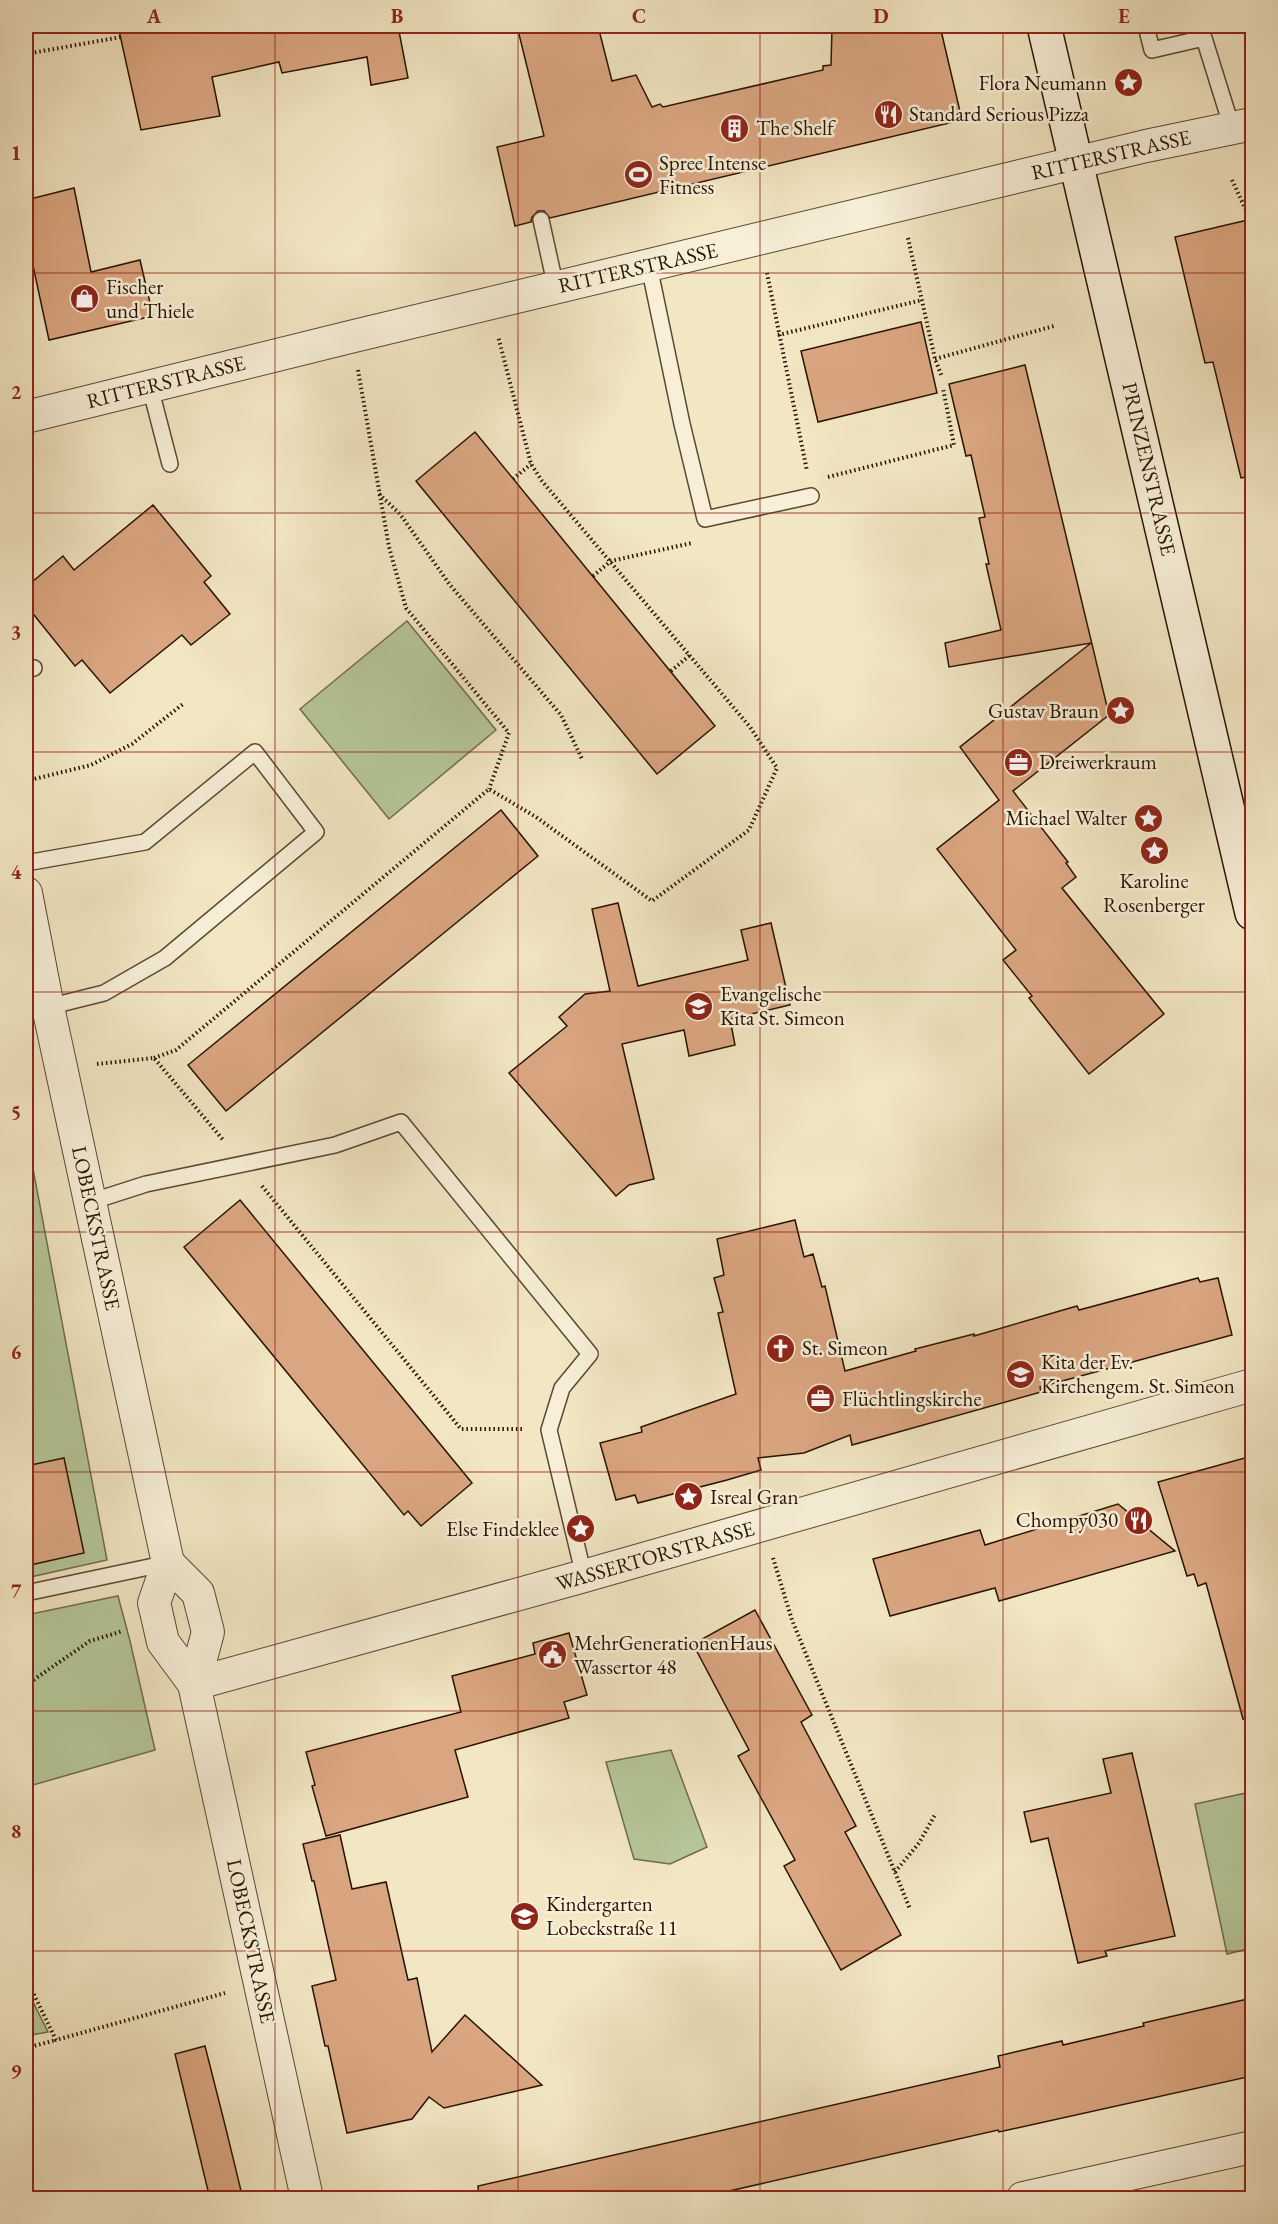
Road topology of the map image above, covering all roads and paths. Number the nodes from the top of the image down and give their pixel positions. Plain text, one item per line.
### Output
1 (1044, 26) edge
2 (1146, 26) edge
3 (121, 37) dead end
4 (26, 54) edge
5 (1242, 126) edge
6 (1078, 163) junction
7 (1232, 180) dead end
8 (900, 206) junction
9 (1250, 219) dead end
10 (541, 220) dead end
11 (759, 239) junction
12 (649, 266) junction
13 (556, 288) junction
14 (922, 300) junction
15 (490, 303) junction
16 (1054, 326) dead end
17 (778, 335) junction
18 (350, 337) junction
19 (935, 359) junction
20 (942, 377) dead end
21 (150, 387) junction
22 (943, 388) dead end
23 (26, 417) edge
24 (170, 464) dead end
25 (531, 464) junction
26 (513, 479) dead end
27 (811, 488) junction
28 (379, 494) junction
29 (715, 517) junction
30 (611, 561) junction
31 (593, 576) dead end
32 (690, 655) junction
33 (671, 671) dead end
34 (183, 704) dead end
35 (582, 759) dead end
36 (26, 781) edge
37 (489, 789) junction
38 (26, 863) edge
39 (26, 893) edge
40 (1252, 914) edge
41 (48, 1007) junction
42 (154, 1058) junction
43 (61, 1068) junction
44 (242, 1163) junction
45 (90, 1202) junction
46 (1252, 1385) edge
47 (549, 1430) junction
48 (763, 1526) junction
49 (168, 1563) junction
50 (584, 1576) junction
51 (26, 1593) edge
52 (128, 1630) dead end
53 (194, 1684) junction
54 (26, 1685) edge
55 (936, 1813) dead end
56 (895, 1873) junction
57 (910, 1909) dead end
58 (26, 1978) edge
59 (260, 1983) junction
60 (56, 2040) junction
61 (26, 2048) edge
62 (26, 2058) edge
63 (32, 2077) dead end
64 (1252, 2147) edge
65 (307, 2199) edge
66 (1023, 2199) edge

1 - 6 main road, PRINZENSTRASSE
2 - 5 lane
3 - 4 path
5 - 6 street, RITTERSTRASSE
6 - 8 street, RITTERSTRASSE
6 - 40 main road, PRINZENSTRASSE
7 - 9 path
8 - 11 street, RITTERSTRASSE
8 - 14 path
10 - 13 lane
11 - 12 street, RITTERSTRASSE
11 - 17 path
12 - 13 street, RITTERSTRASSE
12 - 29 lane
13 - 15 street, RITTERSTRASSE
14 - 17 path
14 - 19 path
15 - 18 street, RITTERSTRASSE
15 - 25 path
16 - 19 path
17 - 27 path
18 - 21 street, RITTERSTRASSE
18 - 28 path
19 - 20 path
21 - 23 street, RITTERSTRASSE
21 - 24 lane
22 - 27 path
25 - 26 path
25 - 30 path
27 - 29 lane
28 - 35 path
28 - 37 path
29 - 30 path
30 - 31 path
30 - 32 path
32 - 33 path
32 - 37 path
34 - 36 path
37 - 42 path
38 - 41 lane
39 - 41 street, LOBECKSTRASSE
41 - 43 street, LOBECKSTRASSE
42 - 43 path
42 - 44 path
43 - 45 street, LOBECKSTRASSE
44 - 45 lane
44 - 47 path
44 - 47 lane
45 - 49 street, LOBECKSTRASSE
46 - 48 street, WASSERTORSTRASSE
47 - 50 lane
48 - 50 street, WASSERTORSTRASSE
48 - 56 path
49 - 51 lane
49 - 53 street, LOBECKSTRASSE
49 - 53 street, LOBECKSTRASSE
50 - 53 street, WASSERTORSTRASSE
52 - 54 path
53 - 59 street, LOBECKSTRASSE
55 - 56 path
56 - 57 path
58 - 60 path
59 - 60 path
59 - 65 street, LOBECKSTRASSE
60 - 61 path
62 - 63 path
64 - 66 street

